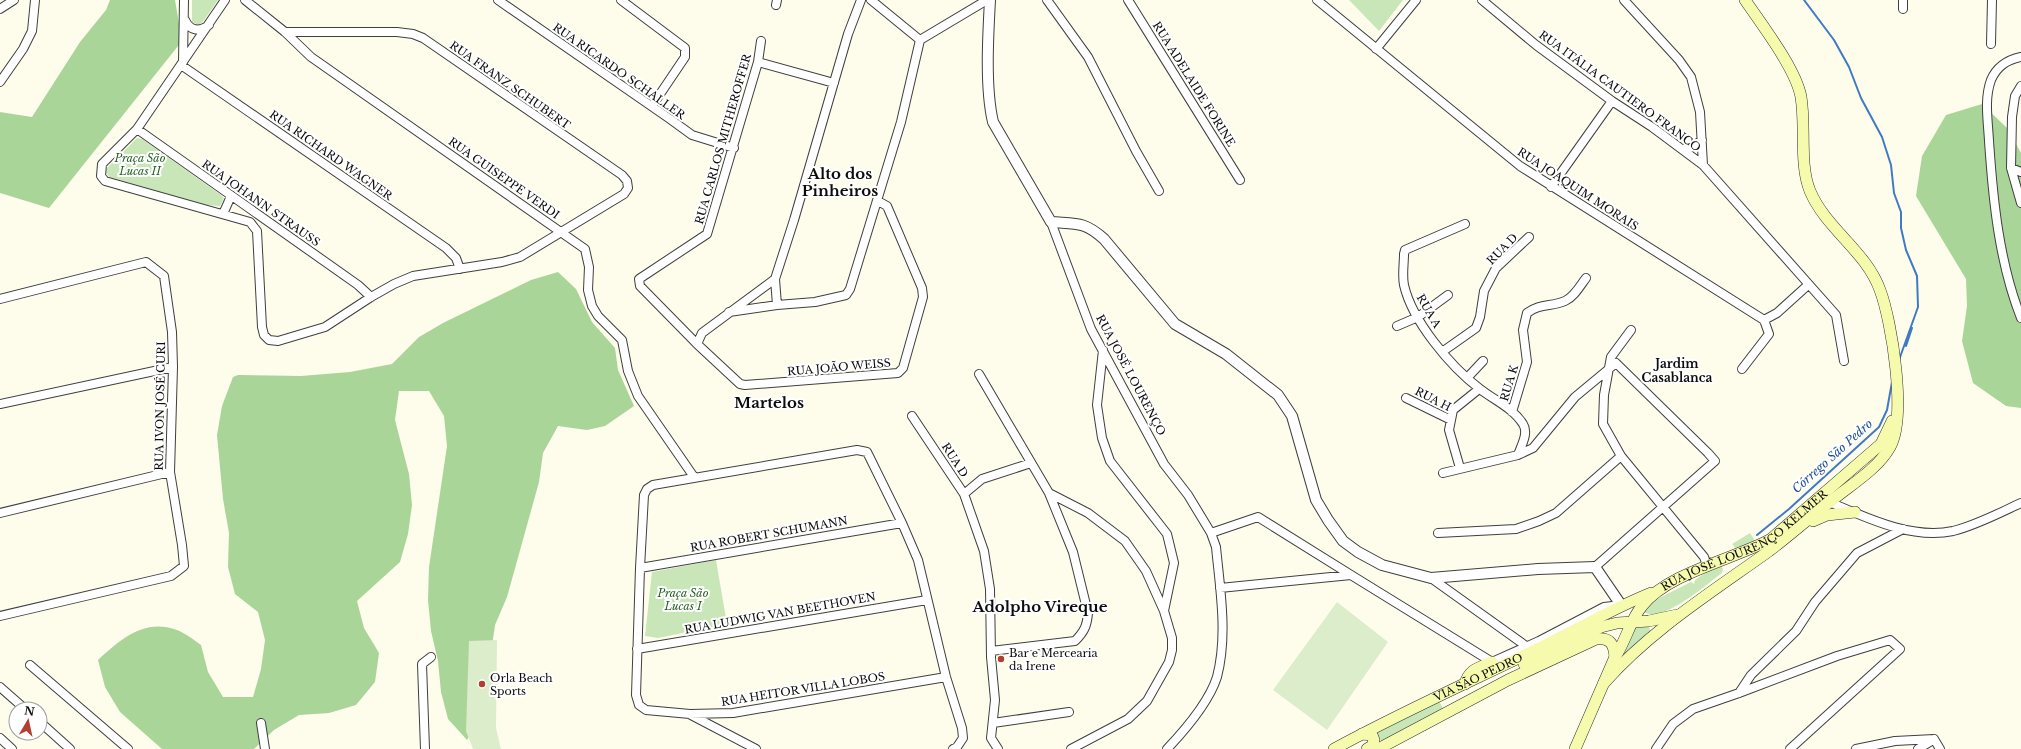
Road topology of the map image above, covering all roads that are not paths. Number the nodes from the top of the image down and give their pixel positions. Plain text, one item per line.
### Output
1 (14, 0) edge
2 (35, 0) edge
3 (184, 0) edge
4 (225, 0) edge
5 (244, 0) edge
6 (498, 0) edge
7 (621, 0) edge
8 (861, 0) edge
9 (871, 0) edge
10 (987, 0) edge
11 (990, 0) edge
12 (1047, 0) edge
13 (1128, 0) edge
14 (1317, 0) edge
15 (1326, 0) edge
16 (1416, 0) edge
17 (1482, 0) edge
18 (1624, 0) edge
19 (1746, 0) edge
20 (1903, 0) edge
21 (1992, 0) edge
22 (0, 9) edge
23 (1328, 9) junction
24 (1903, 9) dead end
25 (184, 19) junction
26 (210, 24) junction
27 (285, 32) junction
28 (920, 40) junction
29 (762, 41) dead end
30 (1991, 44) dead end
31 (1376, 49) junction
32 (2021, 57) edge
33 (758, 62) junction
34 (182, 63) junction
35 (0, 82) edge
36 (834, 83) junction
37 (2021, 86) edge
38 (1612, 101) junction
39 (652, 106) junction
40 (137, 129) junction
41 (1702, 140) junction
42 (734, 148) junction
43 (1684, 149) junction
44 (1703, 165) junction
45 (2012, 168) junction
46 (2021, 172) edge
47 (1240, 180) dead end
48 (1551, 187) junction
49 (1159, 191) dead end
50 (231, 196) junction
51 (878, 201) junction
52 (2021, 203) edge
53 (224, 214) junction
54 (267, 221) junction
55 (1051, 222) junction
56 (1465, 224) dead end
57 (257, 231) junction
58 (562, 232) junction
59 (1529, 237) dead end
60 (460, 269) junction
61 (1586, 278) dead end
62 (640, 279) joint
63 (775, 279) junction
64 (1808, 285) junction
65 (1448, 295) dead end
66 (371, 297) junction
67 (752, 297) junction
68 (0, 299) edge
69 (777, 305) junction
70 (754, 308) junction
71 (730, 312) junction
72 (1418, 317) junction
73 (2021, 318) edge
74 (1764, 320) junction
75 (1397, 326) dead end
76 (1631, 330) dead end
77 (697, 344) junction
78 (1102, 350) junction
79 (1442, 352) junction
80 (1483, 361) dead end
81 (1844, 361) dead end
82 (173, 367) junction
83 (1609, 369) junction
84 (1742, 369) dead end
85 (979, 374) dead end
86 (1467, 378) junction
87 (1479, 388) junction
88 (1406, 398) dead end
89 (0, 404) edge
90 (1512, 412) junction
91 (912, 416) dead end
92 (1450, 420) junction
93 (1518, 455) junction
94 (1622, 456) junction
95 (1031, 463) junction
96 (1460, 468) junction
97 (170, 472) junction
98 (1443, 473) dead end
99 (694, 477) junction
100 (1049, 493) junction
101 (964, 494) junction
102 (1825, 500) junction
103 (2021, 503) edge
104 (1663, 506) junction
105 (0, 512) edge
106 (1856, 512) junction
107 (902, 523) junction
108 (1803, 525) junction
109 (1903, 530) junction
110 (1212, 533) junction
111 (1438, 533) dead end
112 (1719, 560) junction
113 (1707, 566) junction
114 (640, 568) junction
115 (1595, 568) junction
116 (1351, 575) junction
117 (1431, 578) junction
118 (1220, 588) junction
119 (1657, 591) junction
120 (927, 600) junction
121 (1694, 604) junction
122 (1622, 605) junction
123 (1164, 611) junction
124 (1680, 614) junction
125 (0, 616) edge
126 (1634, 621) junction
127 (1526, 646) junction
128 (637, 649) junction
129 (991, 651) junction
130 (431, 657) dead end
131 (1615, 657) junction
132 (1492, 662) junction
133 (30, 665) dead end
134 (946, 677) junction
135 (1604, 683) junction
136 (1465, 684) junction
137 (0, 687) edge
138 (1739, 694) junction
139 (16, 701) edge
140 (1449, 711) junction
141 (1068, 712) dead end
142 (690, 714) junction
143 (261, 723) dead end
144 (993, 723) junction
145 (48, 729) edge
146 (1362, 734) junction
147 (0, 738) edge
148 (1934, 739) junction
149 (12, 749) edge
150 (70, 749) edge
151 (128, 749) edge
152 (264, 749) edge
153 (425, 749) edge
154 (756, 749) edge
155 (953, 749) edge
156 (998, 749) edge
157 (1071, 749) edge
158 (1167, 749) edge
159 (1334, 749) edge
160 (1367, 749) edge
161 (1378, 749) edge
162 (1575, 749) edge
163 (1656, 749) edge
164 (1790, 749) edge
165 (1856, 749) edge
166 (1918, 749) edge
167 (1940, 749) edge

1 - 22 street
2 - 35 street
3 - 25 street
4 - 26 street
5 - 27 street, RUA GUISEPPE VERDI
6 - 39 street, RUA RICARDO SCHALLER
7 - 39 street
8 - 36 street
9 - 28 street
10 - 28 street
11 - 55 street, RUA JOSÉ LOURENÇO
12 - 49 street
13 - 47 street, RUA ADELAIDE FORINE
14 - 23 street, RUA JOAQUIM MORAIS
15 - 23 street
16 - 31 street
17 - 38 street, RUA ITÁLIA CAUTIERO FRANCO
18 - 41 street
19 - 102 main road, RUA JOSÉ LOURENÇO KELMER
20 - 24 street
21 - 30 street
23 - 31 street, RUA JOAQUIM MORAIS
25 - 26 street
25 - 34 street
26 - 34 street
27 - 58 street, RUA GUISEPPE VERDI
27 - 58 street, RUA FRANZ SCHUBERT
28 - 51 street
29 - 33 street, RUA CARLOS MITHEROFFER
31 - 48 street, RUA JOAQUIM MORAIS
32 - 73 street
33 - 36 street
33 - 42 street, RUA CARLOS MITHEROFFER
34 - 40 street
34 - 60 street, RUA RICHARD WAGNER
36 - 63 street
37 - 45 street
38 - 43 street, RUA ITÁLIA CAUTIERO FRANCO
38 - 48 street
39 - 42 street, RUA RICARDO SCHALLER
40 - 50 street, RUA JOHANN STRAUSS
40 - 53 street
41 - 43 street
41 - 44 street
42 - 62 street, RUA CARLOS MITHEROFFER
43 - 44 street, RUA ITÁLIA CAUTIERO FRANCO
44 - 64 street, RUA ITÁLIA CAUTIERO FRANCO
45 - 46 street
45 - 52 street
48 - 74 street, RUA JOAQUIM MORAIS
50 - 53 street
50 - 54 street, RUA JOHANN STRAUSS
51 - 69 street
51 - 77 street, RUA JOÃO WEISS
53 - 57 street
54 - 57 street
54 - 66 street, RUA JOHANN STRAUSS
55 - 78 street, RUA JOSÉ LOURENÇO
55 - 117 street
56 - 72 street, RUA A
57 - 66 street, RUA GUISEPPE VERDI
58 - 60 street, RUA GUISEPPE VERDI
58 - 99 street
59 - 79 street, RUA D
60 - 66 street, RUA GUISEPPE VERDI
61 - 90 street, RUA K
62 - 77 street, RUA JOÃO WEISS
63 - 67 street
63 - 69 street
64 - 74 street
64 - 81 street, RUA ITÁLIA CAUTIERO FRANCO
65 - 72 street
67 - 70 street
67 - 71 street
68 - 82 street, RUA IVON JOSÉ CURI
69 - 70 street
70 - 71 street
71 - 77 street
72 - 75 street
72 - 79 street, RUA A
74 - 84 street
76 - 83 street
78 - 110 street, RUA JOSÉ LOURENÇO
78 - 123 street
79 - 86 street, RUA A
80 - 86 street
82 - 89 street
82 - 97 street, RUA IVON JOSÉ CURI
83 - 93 street
83 - 94 street
83 - 104 street
85 - 95 street
86 - 87 street, RUA A
87 - 90 street, RUA A
87 - 92 street
88 - 92 street, RUA H
90 - 93 street
91 - 101 street, RUA D
92 - 96 street
93 - 96 street
94 - 104 street
94 - 111 street
95 - 100 street
95 - 101 street, RUA D
96 - 98 street
97 - 105 street
97 - 125 street, RUA IVON JOSÉ CURI
99 - 107 street
99 - 114 street
100 - 123 street
100 - 129 street
101 - 129 street
102 - 106 street
102 - 108 main road, RUA JOSÉ LOURENÇO KELMER
102 - 112 main road, RUA JOSÉ LOURENÇO KELMER
103 - 109 street
104 - 113 street
104 - 115 street
106 - 108 main road
106 - 109 street
107 - 114 street, RUA ROBERT SCHUMANN
107 - 120 street
108 - 121 main road, RUA JOSÉ LOURENÇO KELMER
109 - 138 street
110 - 116 street
110 - 118 street, RUA JOSÉ LOURENÇO
112 - 113 main road, RUA JOSÉ LOURENÇO KELMER
112 - 121 main road
113 - 119 main road, RUA JOSÉ LOURENÇO KELMER
114 - 128 street
115 - 117 street
115 - 122 street
116 - 118 street
116 - 132 street
117 - 127 street
118 - 158 street, RUA JOSÉ LOURENÇO
119 - 122 main road, VIA SÃO PEDRO
119 - 126 main road, RUA JOSÉ LOURENÇO KELMER
120 - 128 street, RUA LUDWIG VAN BEETHOVEN
120 - 134 street
121 - 124 main road, RUA JOSÉ LOURENÇO KELMER
122 - 127 street
122 - 136 main road, VIA SÃO PEDRO
123 - 157 street
124 - 126 main road, VIA SÃO PEDRO
124 - 135 main road, RUA JOSÉ LOURENÇO KELMER
126 - 131 main road, RUA JOSÉ LOURENÇO KELMER
126 - 140 main road, VIA SÃO PEDRO
127 - 132 street
128 - 142 street, RUA HEITOR VILLA LOBOS
129 - 144 street
130 - 153 street
131 - 135 main road, RUA JOSÉ LOURENÇO KELMER
131 - 140 main road
132 - 136 main road
133 - 151 street
134 - 142 street, RUA HEITOR VILLA LOBOS
134 - 155 street
135 - 162 main road, RUA JOSÉ LOURENÇO KELMER
136 - 146 main road, VIA SÃO PEDRO
137 - 139 street
138 - 163 street
138 - 164 street
140 - 161 main road
141 - 144 street
142 - 154 street
143 - 152 street
144 - 156 street
145 - 150 street
146 - 159 main road, VIA SÃO PEDRO
146 - 160 main road
147 - 149 street
148 - 165 street
148 - 166 street
148 - 167 street

